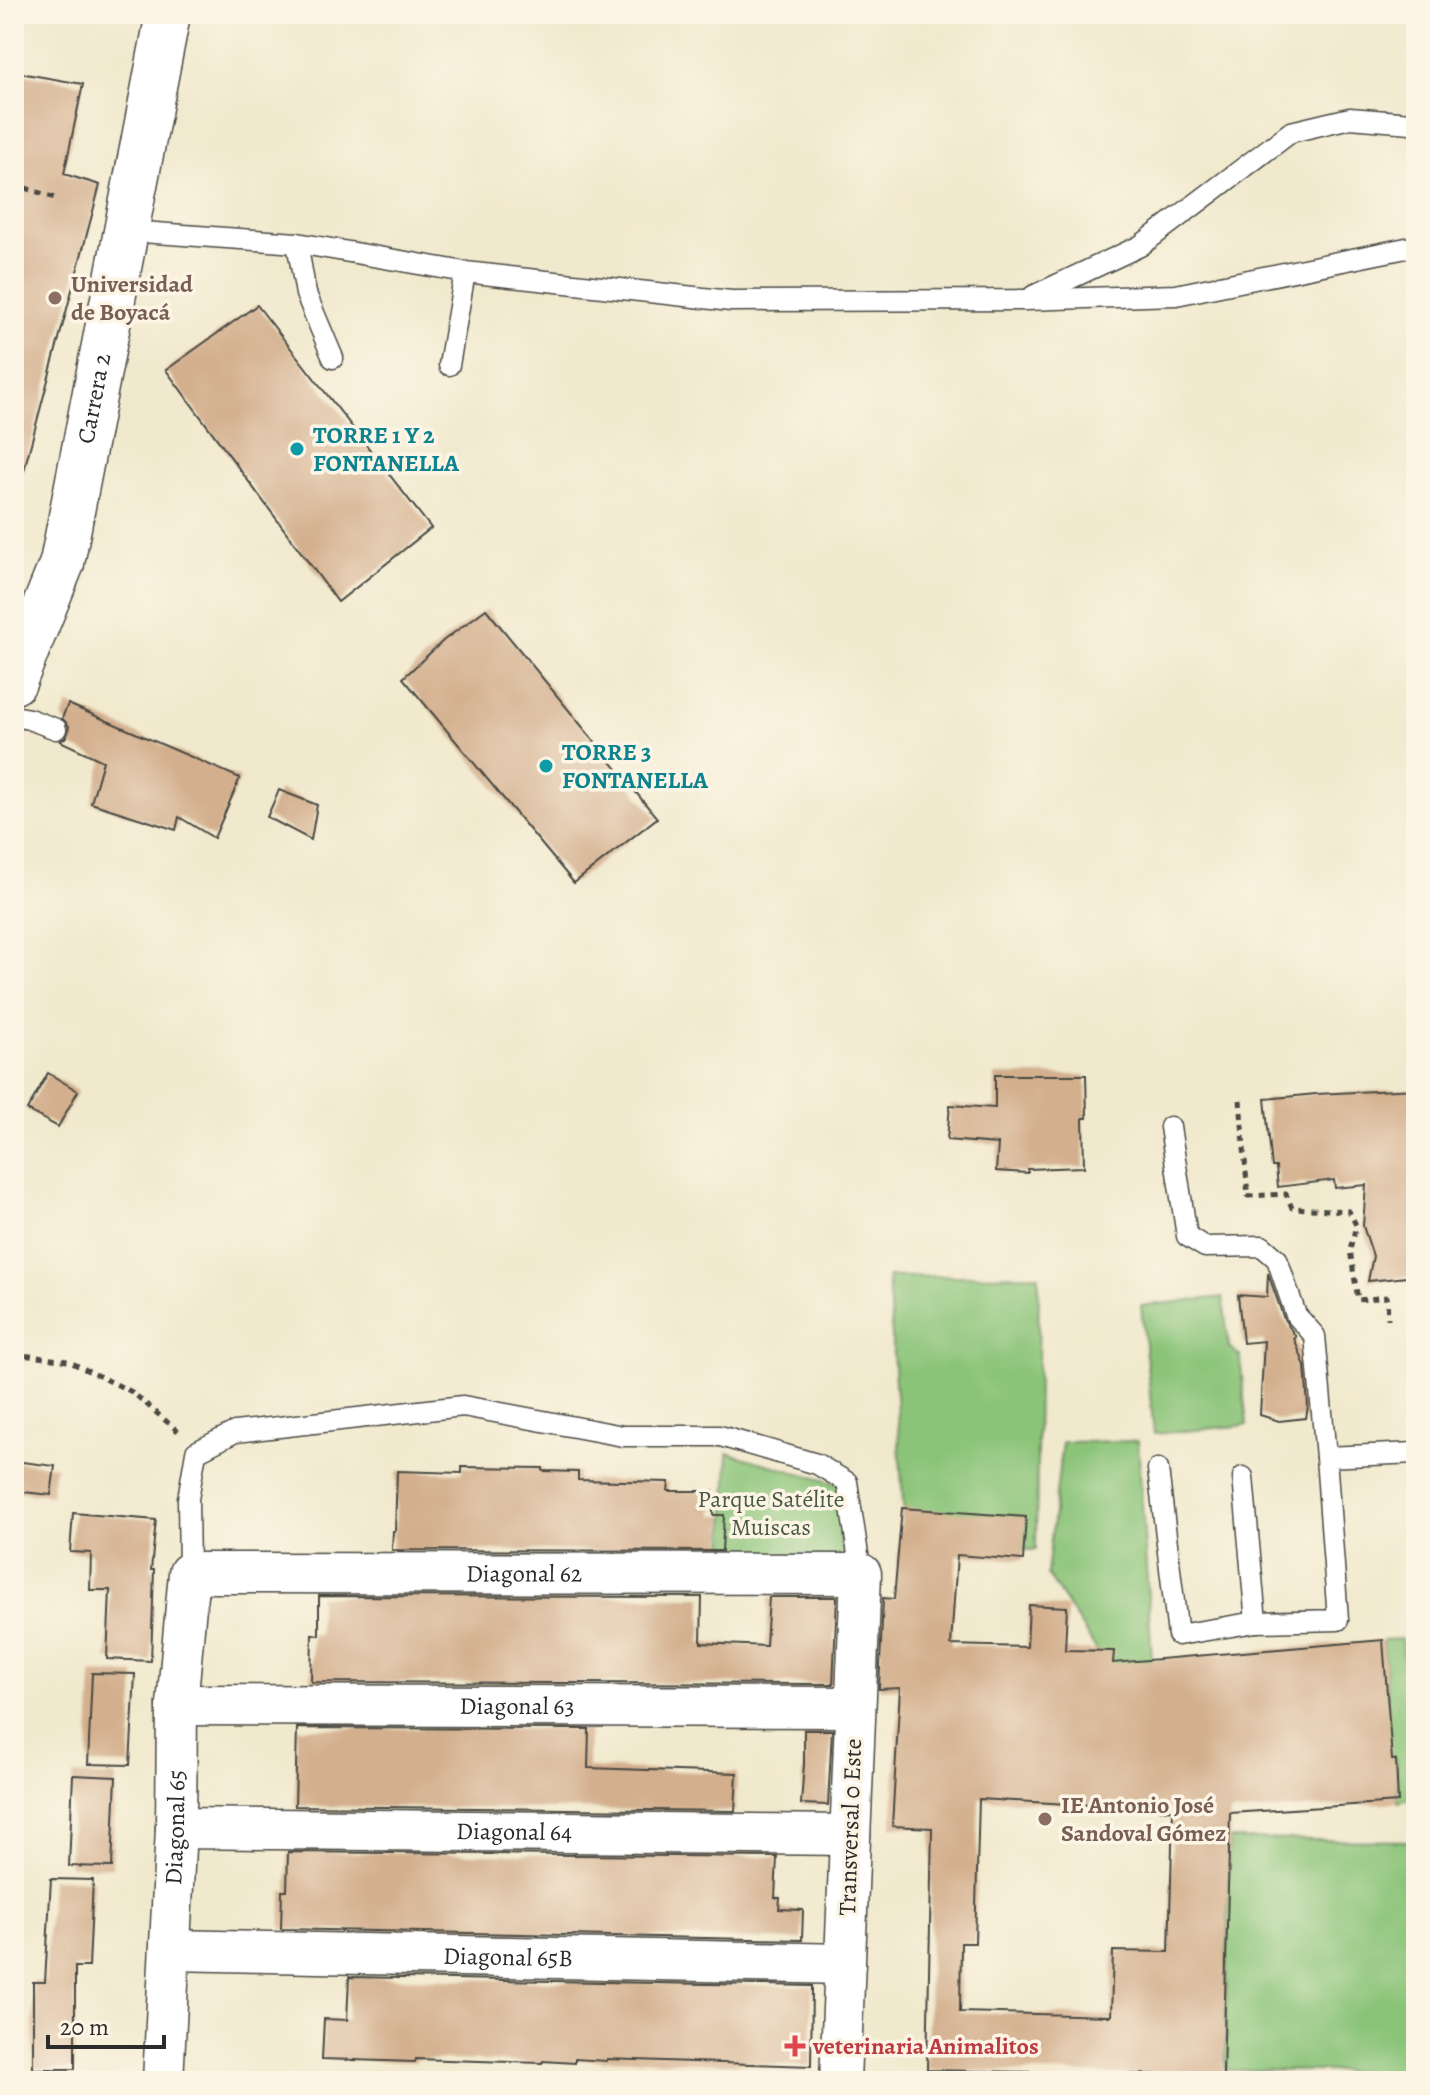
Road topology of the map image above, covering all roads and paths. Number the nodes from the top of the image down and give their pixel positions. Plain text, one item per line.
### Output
1 (168, 14) edge
2 (1416, 126) edge
3 (14, 184) edge
4 (55, 198) dead end
5 (127, 231) junction
6 (297, 243) junction
7 (1416, 246) edge
8 (465, 272) junction
9 (1026, 300) junction
10 (333, 358) dead end
11 (449, 365) dead end
12 (14, 682) edge
13 (14, 716) edge
14 (56, 729) dead end
15 (1240, 1100) dead end
16 (1170, 1127) dead end
17 (1388, 1319) dead end
18 (14, 1354) edge
19 (196, 1452) junction
20 (1416, 1453) edge
21 (1326, 1457) junction
22 (1158, 1469) dead end
23 (1243, 1477) dead end
24 (189, 1573) junction
25 (861, 1574) junction
26 (1256, 1622) junction
27 (177, 1705) junction
28 (855, 1707) junction
29 (176, 1828) junction
30 (850, 1835) junction
31 (170, 1950) junction
32 (845, 1964) junction
33 (163, 2081) edge
34 (840, 2081) edge

1 - 5 street, Carrera 2
2 - 9 lane
3 - 4 path
5 - 6 lane
5 - 12 street, Carrera 2
6 - 8 lane
6 - 10 lane
7 - 9 lane
8 - 9 lane
8 - 11 lane
13 - 14 lane
15 - 17 path
16 - 21 lane
18 - 19 path
19 - 24 lane
19 - 25 lane
20 - 21 lane
21 - 26 lane
22 - 26 lane
23 - 26 lane
24 - 25 street, Diagonal 62
24 - 27 street, Diagonal 65
25 - 28 street, Transversal 0 Este
27 - 28 street, Diagonal 63
27 - 29 street, Diagonal 65
28 - 30 street, Transversal 0 Este
29 - 30 street, Diagonal 64
29 - 31 street, Diagonal 65
30 - 32 street, Transversal 0 Este
31 - 32 street, Diagonal 65B
31 - 33 street, Diagonal 65
32 - 34 street, Transversal 0 Este

